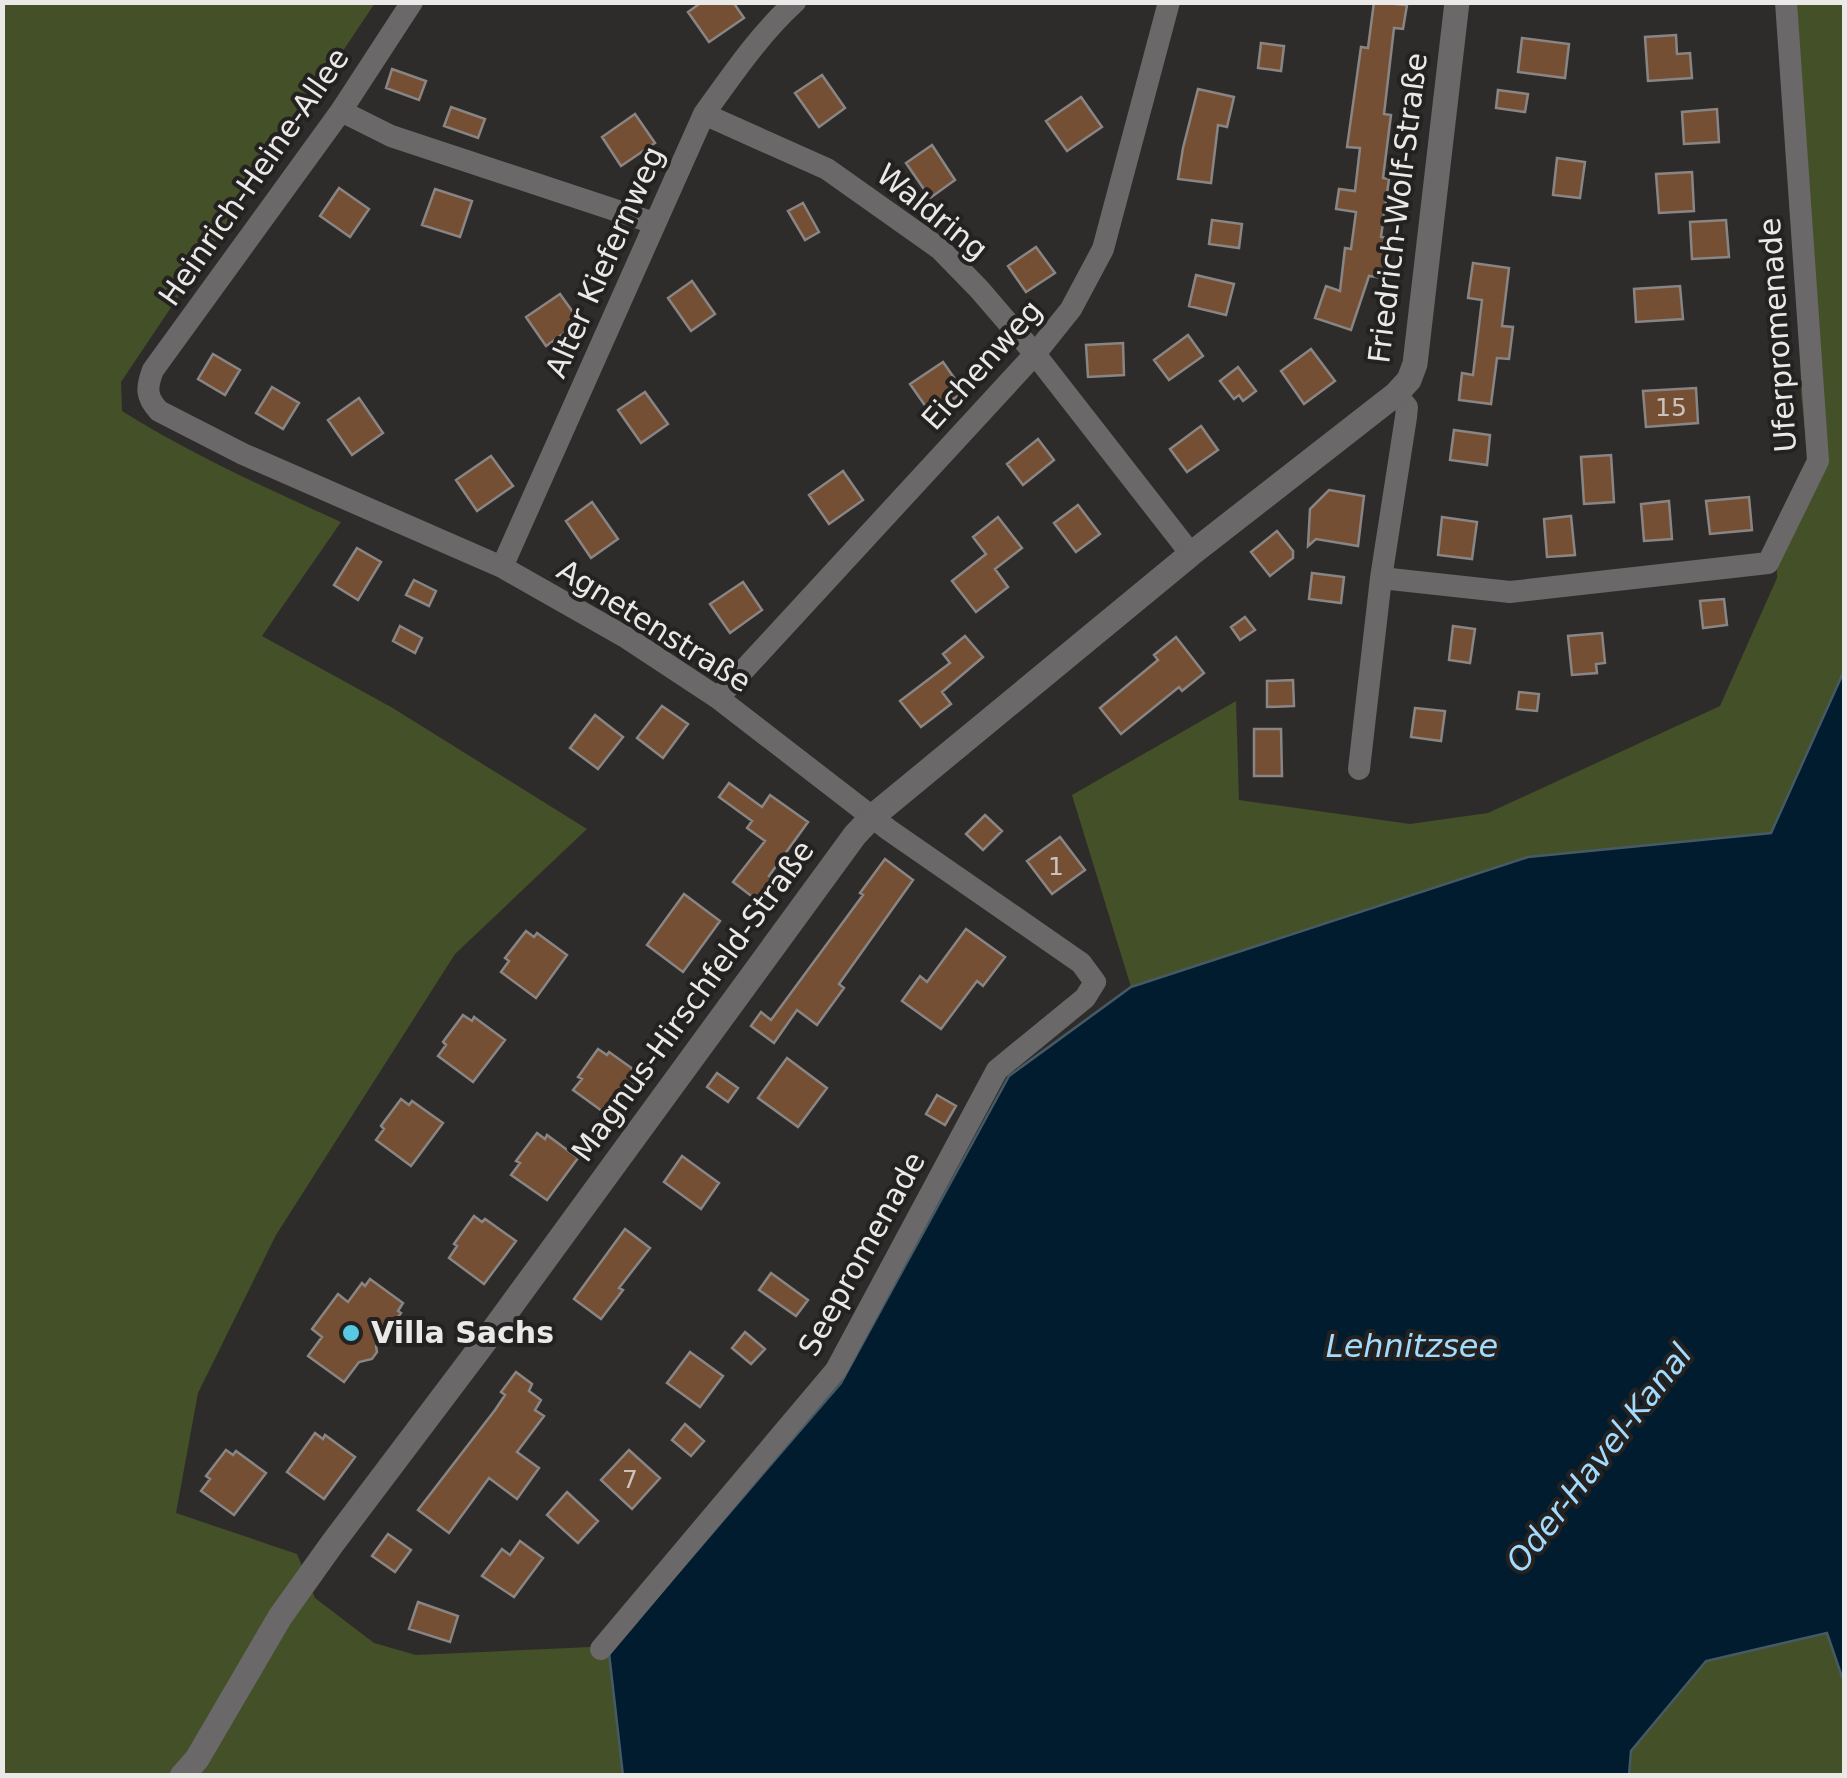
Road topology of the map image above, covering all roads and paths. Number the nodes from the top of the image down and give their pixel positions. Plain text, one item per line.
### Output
1 (412, 2) edge
2 (796, 2) edge
3 (1168, 2) edge
4 (1457, 2) edge
5 (1786, 2) edge
6 (341, 111) junction
7 (704, 114) junction
8 (654, 223) junction
9 (1035, 354) junction
10 (147, 386) joint
11 (1396, 394) junction
12 (1191, 554) junction
13 (502, 568) junction
14 (1381, 578) junction
15 (718, 698) junction
16 (1359, 769) dead end
17 (872, 817) junction
18 (1095, 982) joint
19 (601, 1648) dead end
20 (182, 1776) edge

1 - 6 street, Heinrich-Heine-Allee
2 - 7 street, Alter Kiefernweg
3 - 9 street, Eichenweg
4 - 11 street, Friedrich-Wolf-Straße
5 - 14 street, Uferpromenade
6 - 8 street
6 - 10 street, Heinrich-Heine-Allee
7 - 8 street, Alter Kiefernweg
7 - 9 street, Waldring
8 - 13 street, Alter Kiefernweg
9 - 12 street, Waldring
9 - 15 street, Eichenweg
10 - 13 street, Agnetenstraße
11 - 12 street, Magnus-Hirschfeld-Straße
11 - 14 street, Friedrich-Wolf-Straße
12 - 17 street, Magnus-Hirschfeld-Straße
13 - 15 street, Agnetenstraße
14 - 16 street, Friedrich-Wolf-Straße
15 - 17 street, Agnetenstraße
17 - 18 street, Agnetenstraße
17 - 20 street, Magnus-Hirschfeld-Straße
18 - 19 street, Seepromenade

